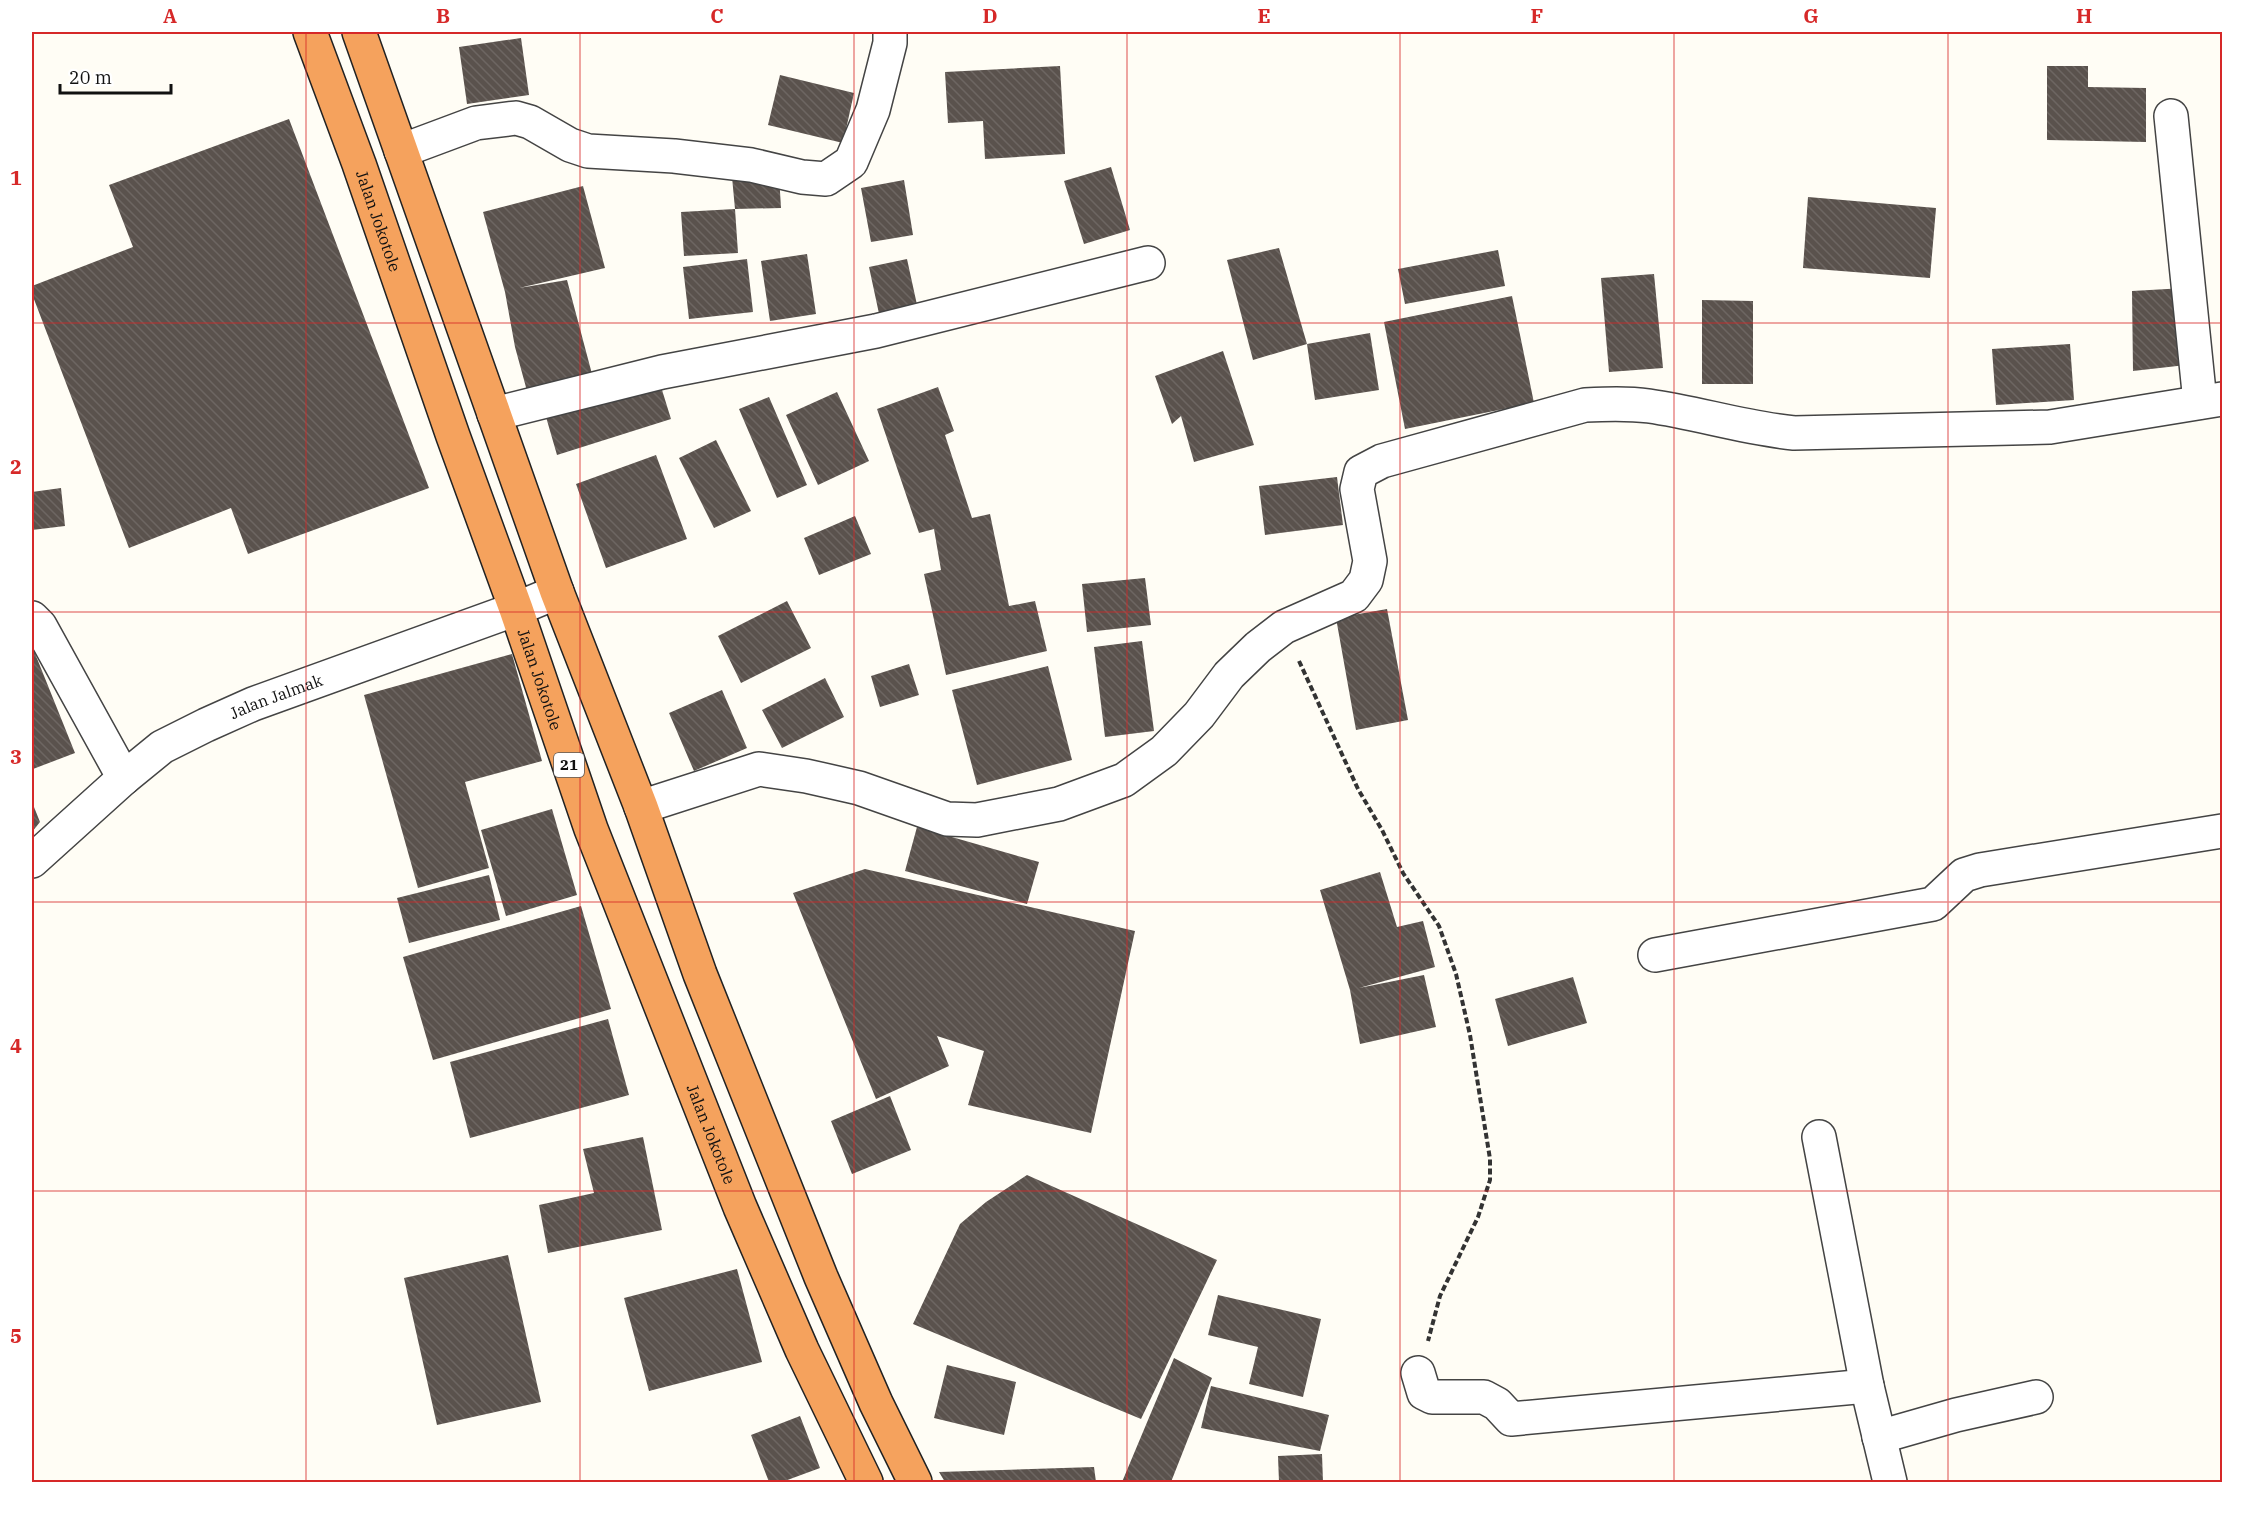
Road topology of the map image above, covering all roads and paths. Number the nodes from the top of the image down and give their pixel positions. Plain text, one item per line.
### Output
1 (310, 32) edge
2 (359, 32) edge
3 (890, 32) edge
4 (2171, 116) dead end
5 (401, 152) junction
6 (1148, 263) dead end
7 (2211, 401) edge
8 (494, 414) junction
9 (557, 592) junction
10 (516, 609) junction
11 (32, 618) edge
12 (1284, 627) junction
13 (124, 778) junction
14 (641, 807) junction
15 (2223, 831) edge
16 (32, 861) edge
17 (1655, 955) dead end
18 (1819, 1137) dead end
19 (1419, 1373) joint
20 (1867, 1386) junction
21 (2036, 1397) dead end
22 (1879, 1437) junction
23 (866, 1482) edge
24 (915, 1482) edge
25 (1890, 1482) edge

1 - 10 highway, Jalan Jokotole / 21
2 - 5 highway
3 - 5 street
4 - 7 street
5 - 8 highway
6 - 8 street
7 - 12 street
8 - 9 highway
9 - 10 street, Jalan Jalmak
9 - 14 highway
10 - 13 street, Jalan Jalmak
10 - 23 highway, Jalan Jokotole / 21
11 - 13 street
12 - 14 street
12 - 19 path
13 - 16 street, Jalan Jalmak
14 - 24 highway
15 - 17 street
18 - 20 street
19 - 20 street
20 - 22 street
21 - 22 street
22 - 25 street

